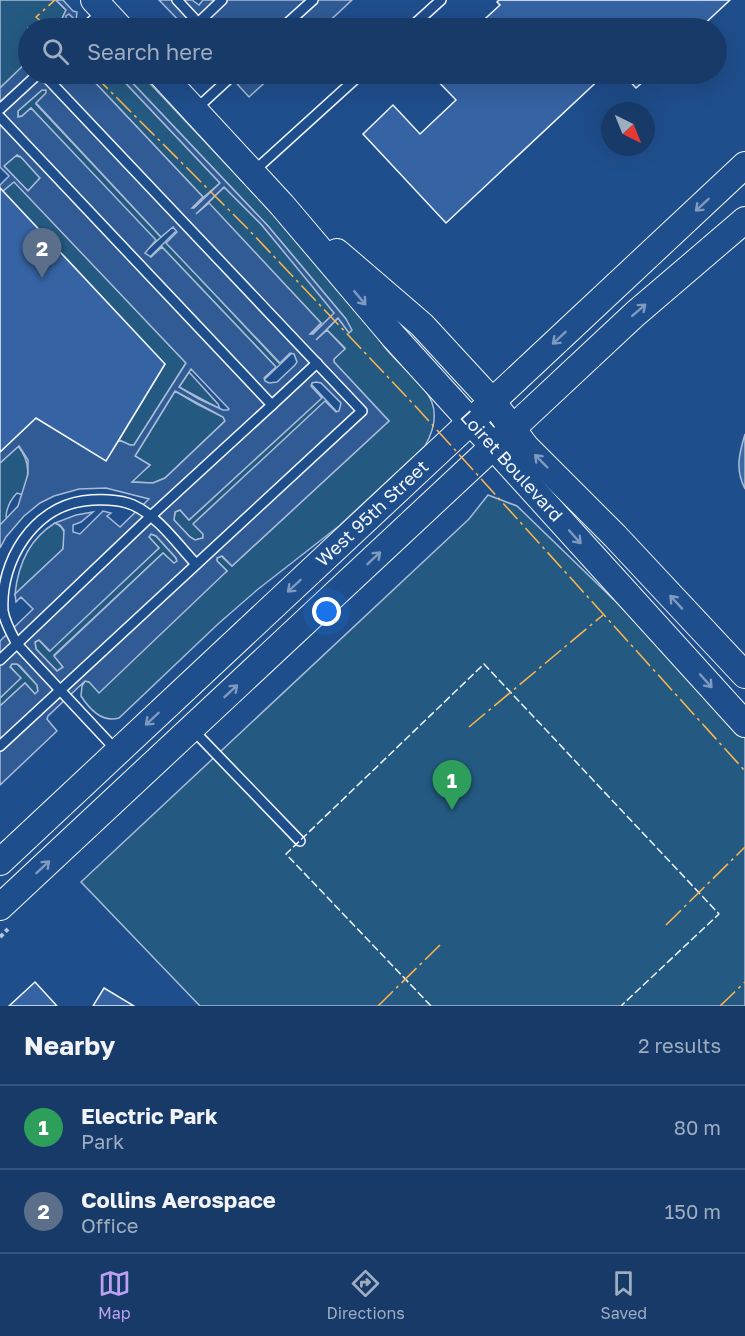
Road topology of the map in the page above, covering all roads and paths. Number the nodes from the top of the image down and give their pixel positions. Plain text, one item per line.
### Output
1 (177, 0) edge
2 (222, 0) edge
3 (313, 0) edge
4 (441, 0) edge
5 (194, 18) edge
6 (207, 18) edge
7 (293, 18) edge
8 (421, 18) edge
9 (27, 84) edge
10 (52, 84) edge
11 (170, 84) edge
12 (223, 84) edge
13 (350, 84) edge
14 (0, 109) edge
15 (195, 110) junction
16 (0, 117) edge
17 (745, 165) edge
18 (253, 173) junction
19 (282, 205) junction
20 (745, 220) edge
21 (316, 363) junction
22 (492, 401) junction
23 (272, 405) junction
24 (470, 422) junction
25 (513, 428) junction
26 (493, 447) junction
27 (151, 516) junction
28 (196, 564) junction
29 (17, 644) junction
30 (0, 660) edge
31 (745, 675) edge
32 (59, 691) junction
33 (745, 724) edge
34 (191, 728) junction
35 (0, 746) edge
36 (117, 752) junction
37 (300, 841) dead end
38 (0, 862) edge
39 (0, 907) edge

1 - 5 lane
2 - 6 lane
3 - 7 lane
4 - 8 lane
9 - 14 lane
10 - 21 lane
11 - 15 main road, Loiret Boulevard
12 - 15 lane
13 - 18 lane
15 - 18 main road, Loiret Boulevard
16 - 23 lane
17 -> 22 main road, West 95th Street
18 - 19 main road, Loiret Boulevard
19 - 22 main road, Loiret Boulevard
19 -> 24 main road, Loiret Boulevard
25 -> 20 main road, West 95th Street
21 - 23 lane
21 - 28 lane
22 - 24 main road, West 95th Street
22 - 25 main road, Loiret Boulevard
23 - 27 lane
24 - 26 main road, Loiret Boulevard
24 -> 36 main road, West 95th Street
25 - 26 main road, West 95th Street
31 -> 25 main road, Loiret Boulevard
26 -> 33 main road, Loiret Boulevard
34 -> 26 main road, West 95th Street
27 - 28 lane
27 - 29 lane
27 - 29 lane
28 - 32 lane
29 - 30 lane
29 - 32 lane
32 - 35 lane
32 - 36 lane
34 - 37 lane
39 -> 34 main road, West 95th Street
36 - 38 main road, West 95th Street

